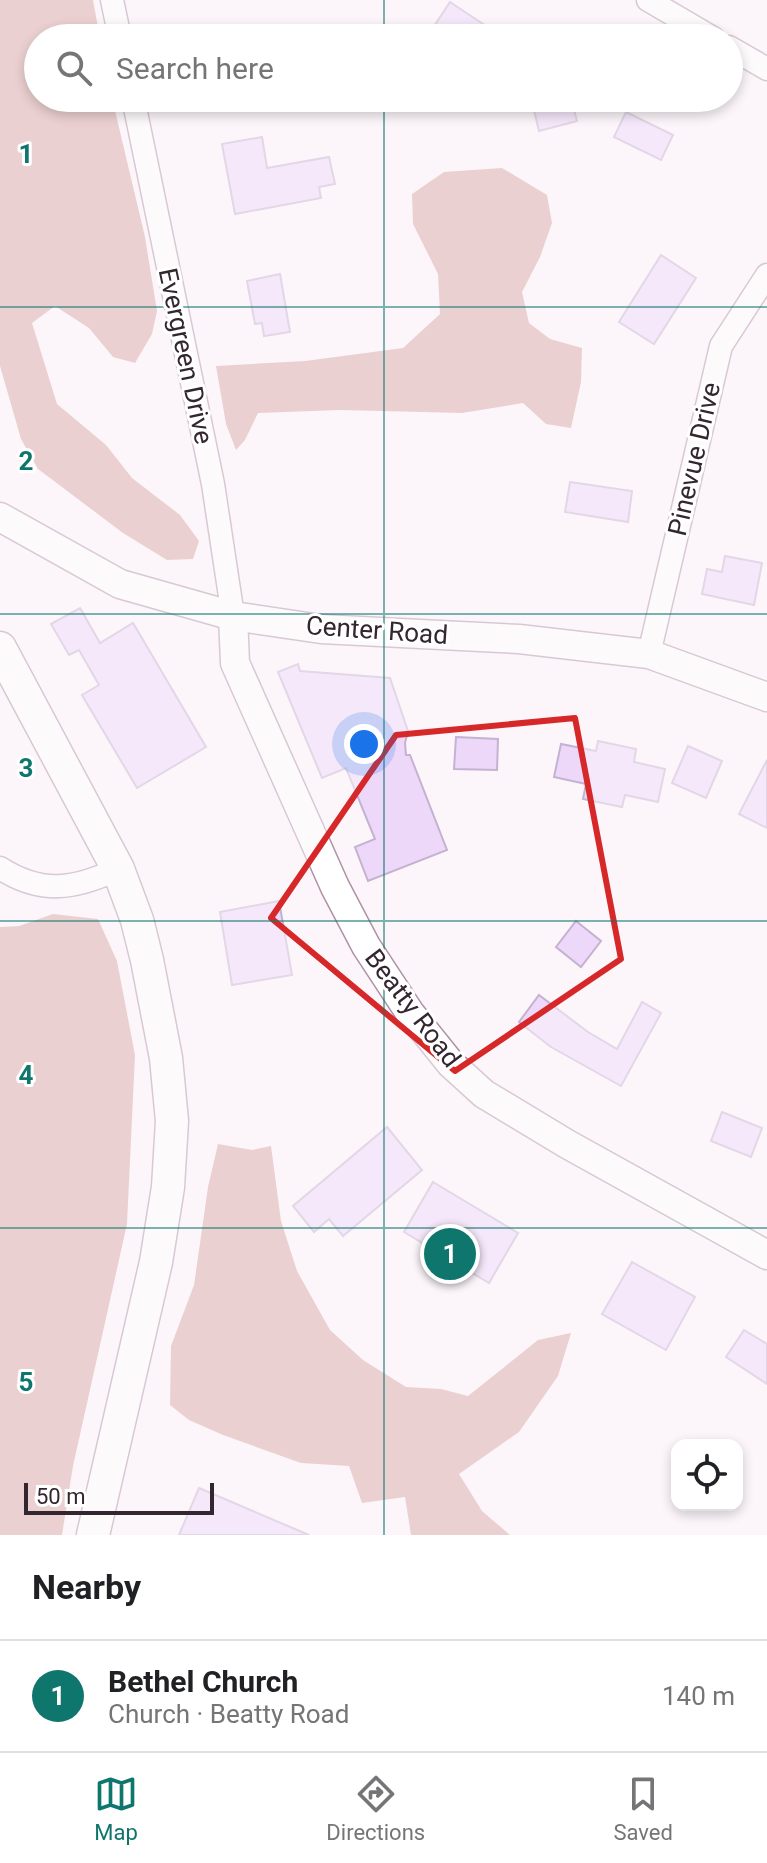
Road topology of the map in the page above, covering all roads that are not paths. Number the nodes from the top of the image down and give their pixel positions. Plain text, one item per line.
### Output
1 (112, 0) edge
2 (648, 0) edge
3 (117, 24) edge
4 (689, 24) edge
5 (743, 55) edge
6 (767, 69) edge
7 (136, 112) edge
8 (767, 275) edge
9 (0, 517) edge
10 (233, 616) junction
11 (0, 648) edge
12 (649, 654) junction
13 (767, 697) edge
14 (0, 868) edge
15 (118, 869) junction
16 (767, 1255) edge
17 (93, 1535) edge

1 - 3 street
2 - 4 street
5 - 6 street
7 - 10 street, Evergreen Drive
8 - 12 street, Pinevue Drive
9 - 10 street, Center Road
10 - 12 street, Center Road
10 - 16 street, Beatty Road
11 - 15 main road
12 - 13 street, Center Road
14 - 15 street
15 - 17 main road

